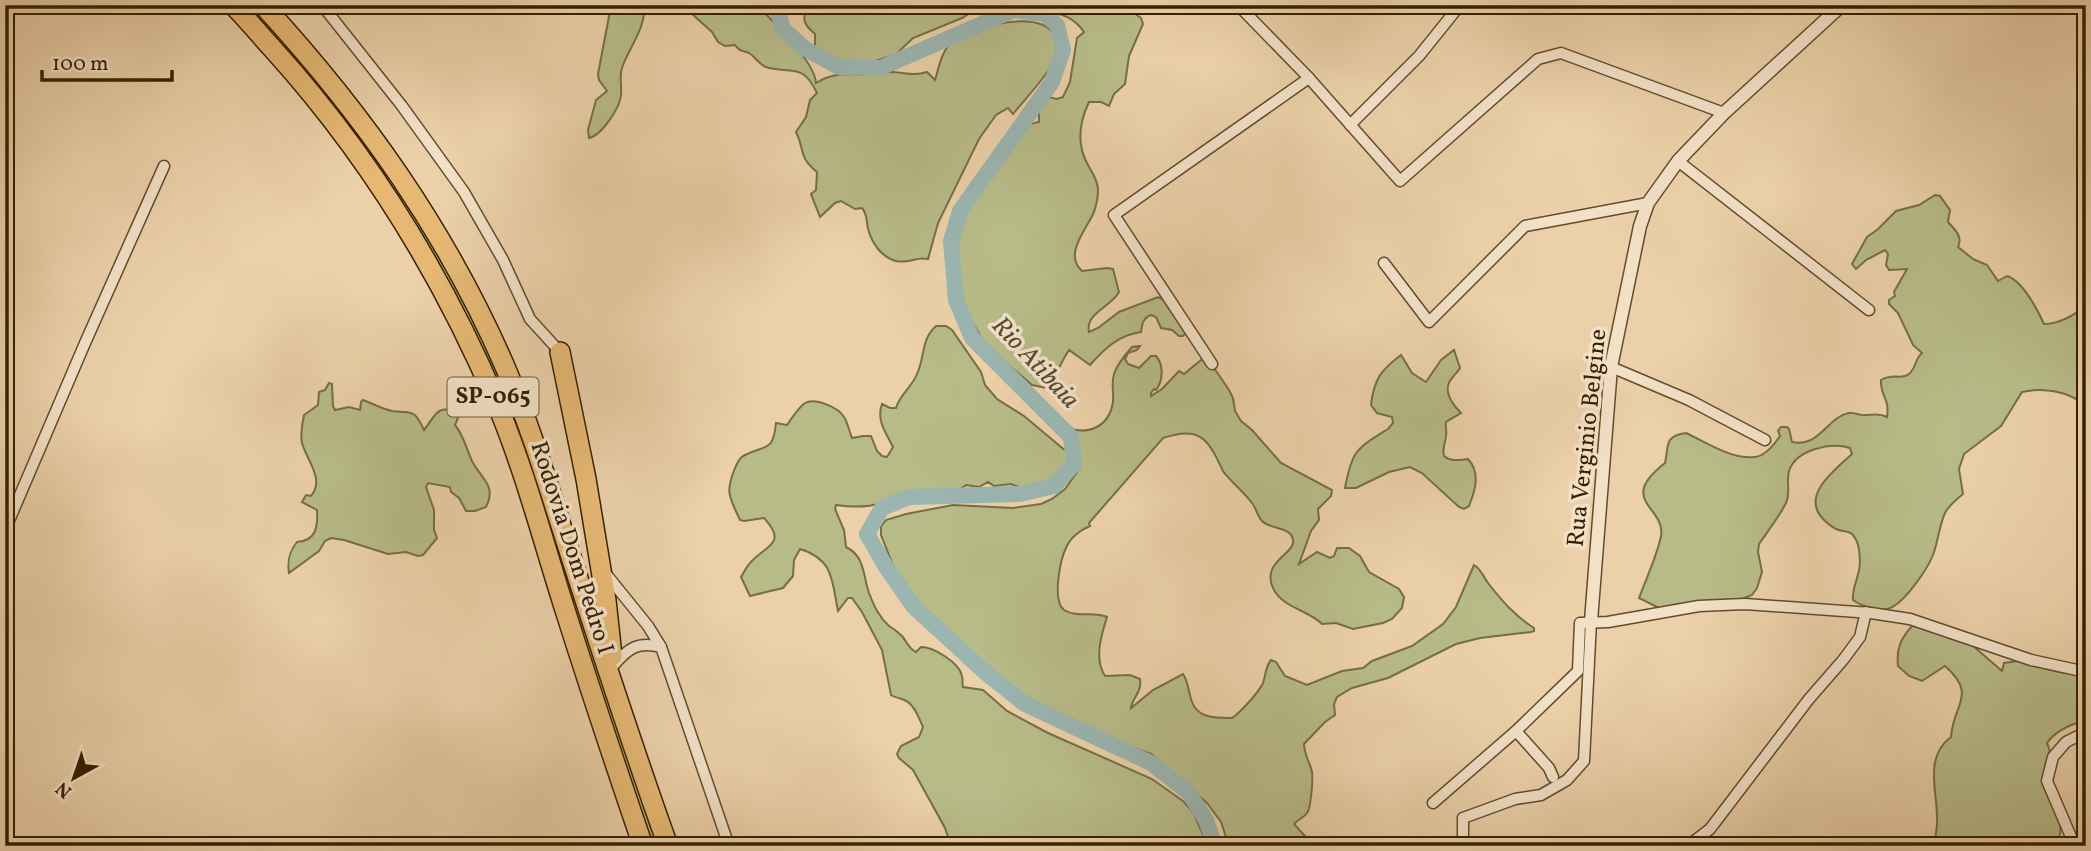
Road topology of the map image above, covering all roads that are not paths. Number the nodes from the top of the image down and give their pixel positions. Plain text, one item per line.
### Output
1 (233, 5) edge
2 (263, 5) edge
3 (322, 5) edge
4 (1238, 5) edge
5 (1460, 5) edge
6 (1842, 5) edge
7 (1309, 78) junction
8 (1724, 113) junction
9 (1350, 125) junction
10 (1678, 161) junction
11 (164, 166) dead end
12 (1648, 203) junction
13 (1384, 263) dead end
14 (1869, 310) dead end
15 (560, 352) joint
16 (1212, 364) dead end
17 (1611, 367) junction
18 (1765, 440) dead end
19 (5, 530) edge
20 (600, 562) junction
21 (1866, 612) junction
22 (1586, 622) junction
23 (661, 647) junction
24 (613, 666) junction
25 (2086, 673) edge
26 (1516, 731) junction
27 (2086, 732) edge
28 (630, 735) junction
29 (1553, 777) dead end
30 (1433, 803) dead end
31 (643, 846) edge
32 (668, 846) edge
33 (729, 846) edge
34 (1462, 846) edge
35 (1688, 846) edge
36 (2075, 846) edge

1 - 31 highway, Rodovia Dom Pedro I / SP-065
2 - 28 highway, Rodovia Dom Pedro I / SP-065
3 - 15 street
4 - 7 street
5 - 9 street
6 - 8 street, Rua Verginio Belgine
7 - 9 street
7 - 16 street
8 - 9 street
8 - 10 street, Rua Verginio Belgine
10 - 12 street, Rua Verginio Belgine
10 - 14 street
11 - 19 street
12 - 13 street
12 - 17 street, Rua Verginio Belgine
15 - 20 highway
17 - 18 street
17 - 22 street, Rua Verginio Belgine
20 - 23 street
20 - 24 highway
21 - 22 street
21 - 25 street
21 - 35 street
22 - 26 street
22 - 34 street
23 - 24 street
23 - 33 street
24 - 28 highway
26 - 29 street
26 - 30 street
27 - 36 street
28 - 32 highway, Rodovia Dom Pedro I / SP-065

